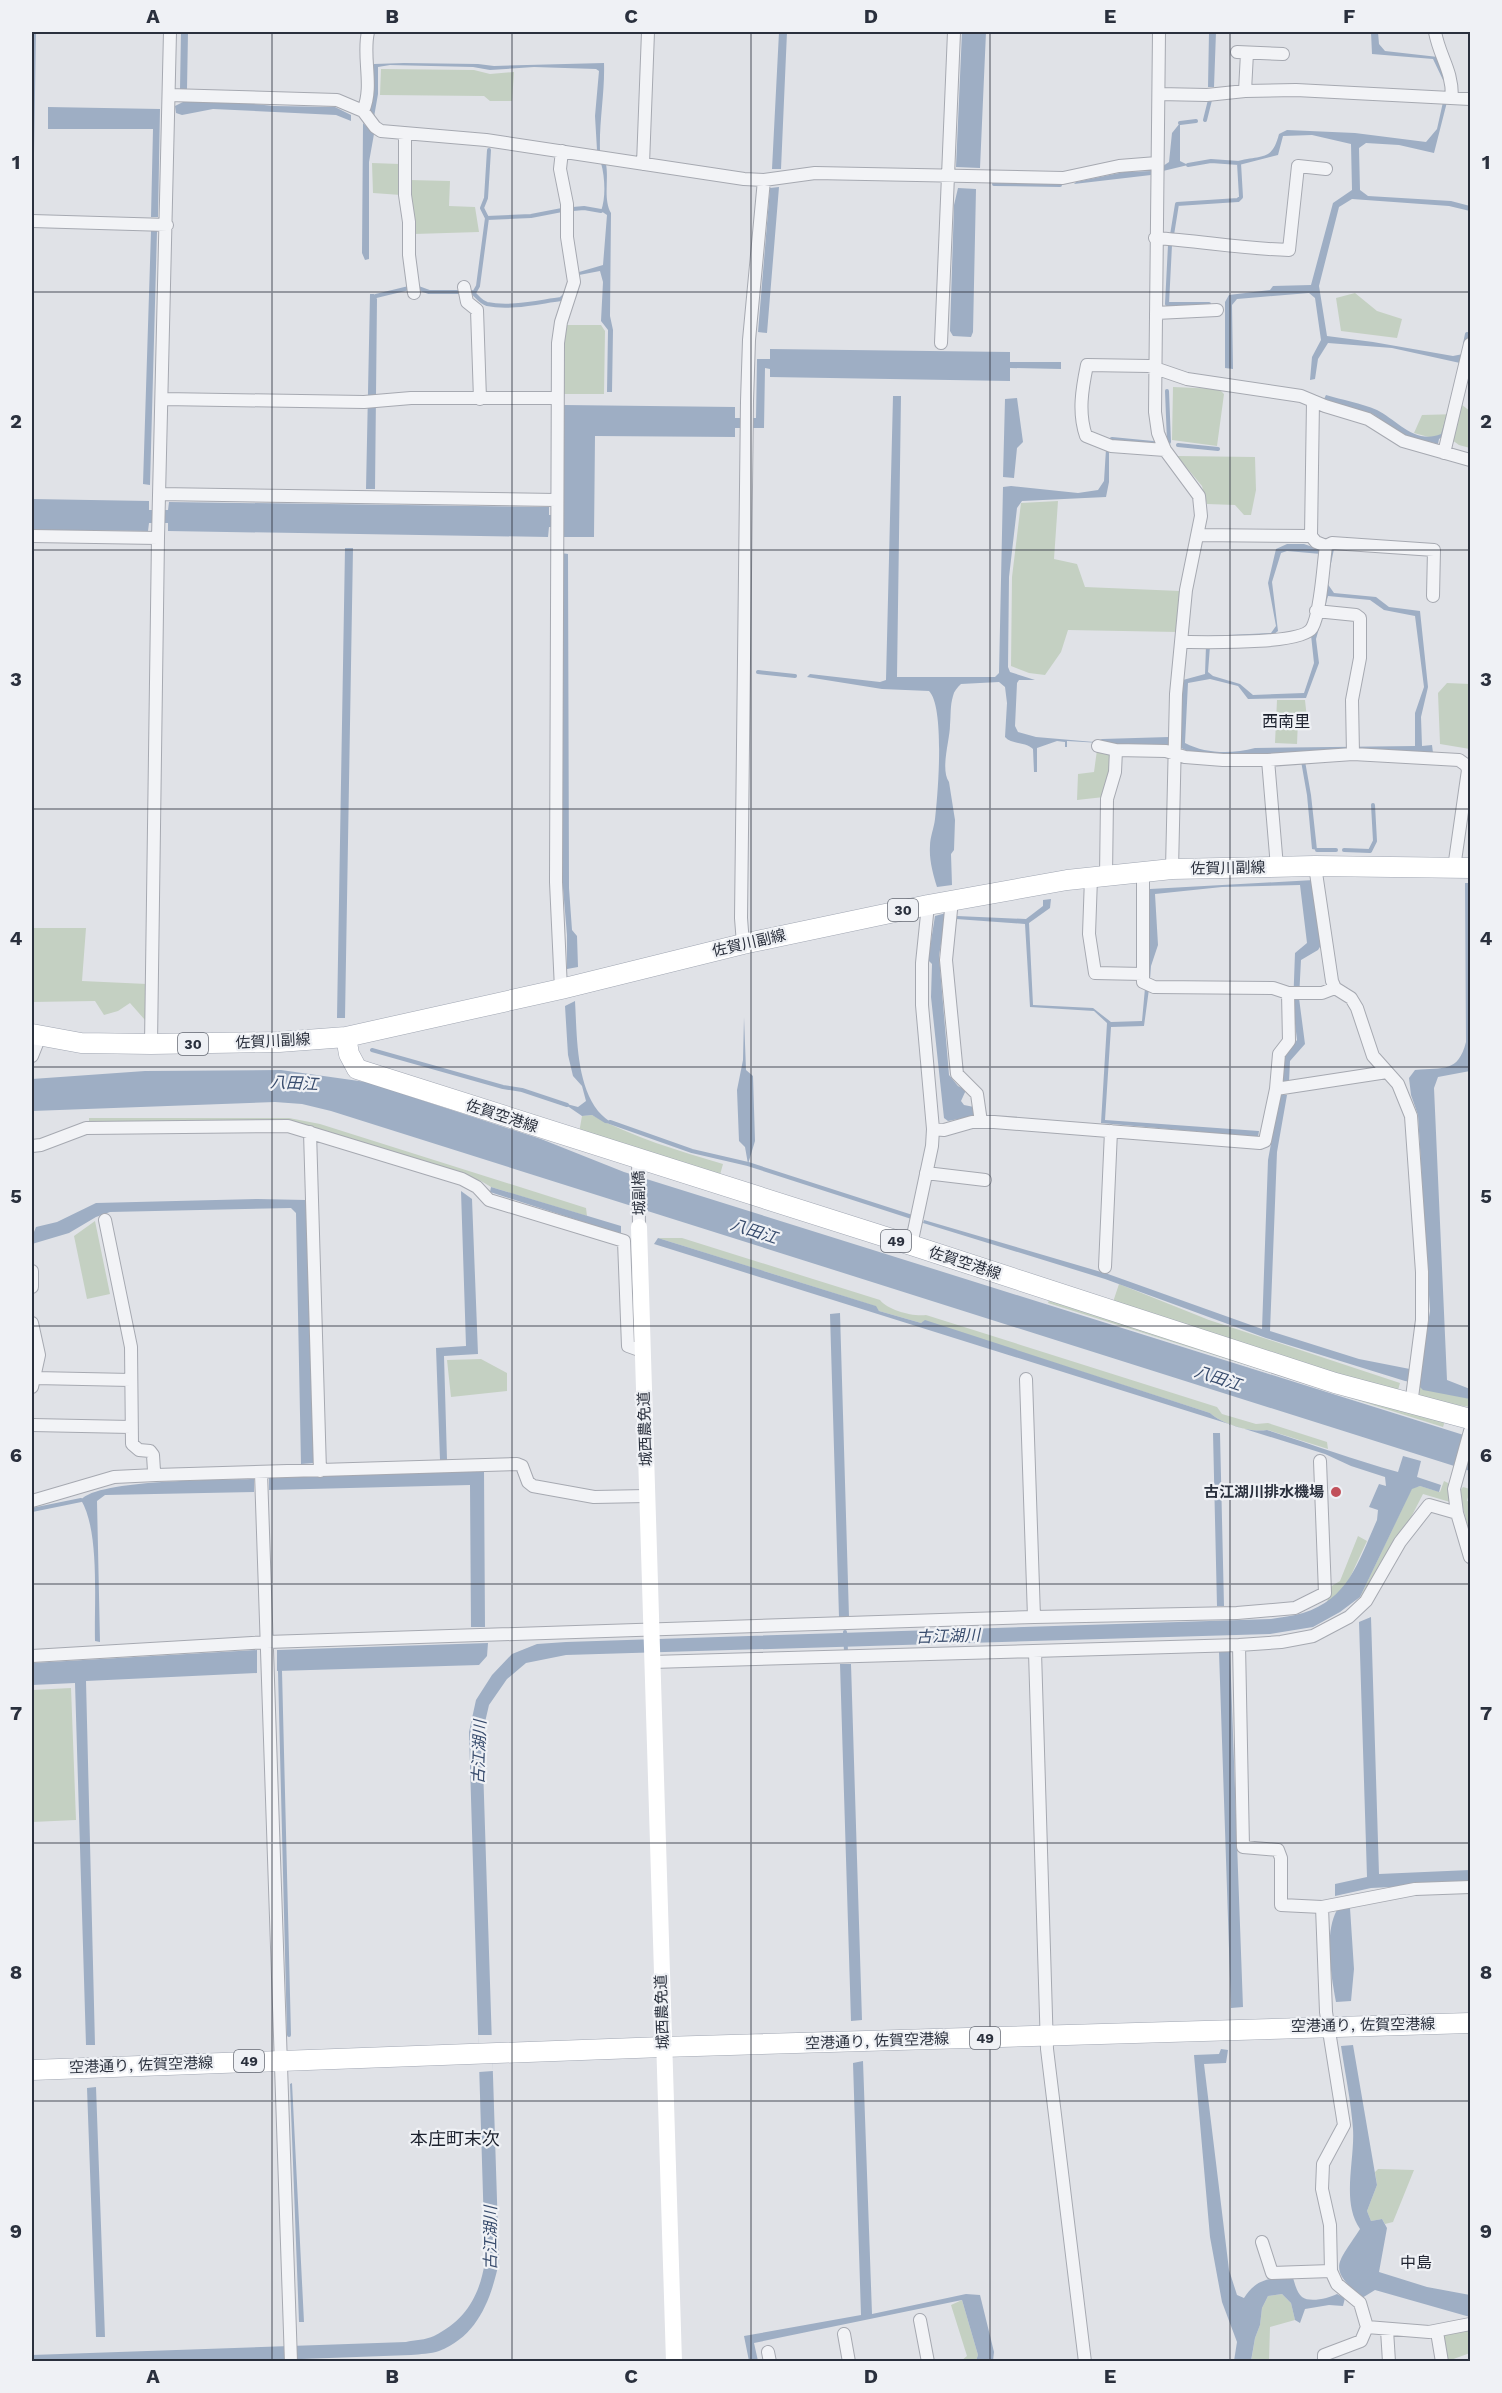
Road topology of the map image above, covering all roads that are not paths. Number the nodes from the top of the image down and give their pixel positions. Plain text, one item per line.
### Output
1 (170, 32) edge
2 (368, 32) edge
3 (648, 32) edge
4 (954, 32) edge
5 (1160, 32) edge
6 (1435, 32) edge
7 (1282, 54) dead end
8 (1245, 91) junction
9 (1159, 93) junction
10 (169, 95) junction
11 (1452, 97) junction
12 (1470, 99) edge
13 (363, 111) junction
14 (405, 135) junction
15 (562, 151) junction
16 (1157, 163) junction
17 (644, 164) junction
18 (1326, 169) dead end
19 (947, 176) junction
20 (764, 180) junction
21 (32, 221) edge
22 (167, 225) junction
23 (1155, 238) junction
24 (464, 287) dead end
25 (414, 293) dead end
26 (1217, 310) dead end
27 (1156, 312) junction
28 (941, 343) dead end
29 (1470, 344) edge
30 (1157, 369) junction
31 (557, 398) junction
32 (163, 399) junction
33 (480, 399) junction
34 (1313, 400) junction
35 (1165, 450) junction
36 (1444, 453) junction
37 (1470, 460) edge
38 (159, 494) junction
39 (556, 506) junction
40 (1197, 535) junction
41 (32, 536) edge
42 (1311, 536) junction
43 (158, 538) junction
44 (1326, 546) junction
45 (1433, 596) dead end
46 (1320, 612) junction
47 (1181, 642) junction
48 (1098, 746) dead end
49 (1353, 749) junction
50 (1116, 750) junction
51 (1175, 754) junction
52 (1268, 760) junction
53 (1315, 866) junction
54 (1276, 867) junction
55 (1462, 868) edge
56 (1172, 869) junction
57 (1143, 872) junction
58 (1099, 877) junction
59 (952, 900) junction
60 (928, 905) junction
61 (743, 944) junction
62 (1143, 974) junction
63 (1335, 988) junction
64 (561, 989) junction
65 (1288, 993) junction
66 (36, 1035) edge
67 (346, 1036) junction
68 (151, 1044) junction
69 (32, 1056) edge
70 (1387, 1072) junction
71 (1276, 1089) junction
72 (981, 1122) junction
73 (933, 1129) junction
74 (1111, 1131) junction
75 (310, 1132) junction
76 (32, 1146) edge
77 (638, 1159) junction
78 (926, 1173) junction
79 (985, 1180) dead end
80 (105, 1220) dead end
81 (639, 1227) joint
82 (911, 1245) junction
83 (1105, 1267) dead end
84 (32, 1271) edge
85 (32, 1287) edge
86 (32, 1323) edge
87 (642, 1351) junction
88 (1026, 1379) dead end
89 (131, 1380) junction
90 (33, 1383) edge
91 (1412, 1396) junction
92 (1470, 1419) edge
93 (32, 1425) edge
94 (130, 1427) junction
95 (1470, 1431) edge
96 (1320, 1461) dead end
97 (320, 1471) junction
98 (261, 1473) junction
99 (156, 1475) junction
100 (646, 1496) junction
101 (32, 1501) edge
102 (1457, 1513) junction
103 (1470, 1557) edge
104 (1034, 1617) junction
105 (651, 1630) junction
106 (267, 1642) junction
107 (1239, 1645) junction
108 (1035, 1652) junction
109 (32, 1656) edge
110 (652, 1662) junction
111 (1470, 1887) edge
112 (1322, 1907) junction
113 (1470, 2023) edge
114 (1329, 2026) junction
115 (1047, 2036) junction
116 (663, 2047) junction
117 (282, 2060) junction
118 (32, 2070) edge
119 (1262, 2242) dead end
120 (1331, 2271) junction
121 (920, 2320) dead end
122 (1470, 2324) edge
123 (1366, 2327) junction
124 (1387, 2330) junction
125 (1437, 2332) junction
126 (844, 2334) dead end
127 (291, 2361) edge
128 (674, 2361) edge
129 (849, 2361) edge
130 (928, 2361) edge
131 (1085, 2361) edge
132 (1324, 2361) edge
133 (1389, 2361) edge
134 (1442, 2361) edge

1 - 10 street
2 - 13 street
3 - 17 street
4 - 19 street
5 - 9 street
6 - 11 street
7 - 8 street
8 - 9 street
8 - 11 street
9 - 16 street
10 - 13 street
10 - 22 street
11 - 12 street
13 - 14 street
14 - 15 street
14 - 25 street
15 - 17 street
15 - 31 street
16 - 19 street
16 - 23 street
17 - 20 street
18 - 23 street
19 - 20 street
19 - 28 street
20 - 61 street
21 - 22 street
22 - 32 street
23 - 27 street
24 - 33 street
26 - 27 street
27 - 30 street
29 - 36 street
30 - 34 street
30 - 35 street
30 - 35 street
31 - 33 street
31 - 39 street
32 - 33 street
32 - 38 street
34 - 36 street
34 - 42 street
35 - 40 street
36 - 37 street
38 - 39 street
38 - 43 street
39 - 64 street
40 - 42 street
40 - 47 street
41 - 43 street
42 - 44 street
43 - 68 street
44 - 45 street
44 - 46 street
46 - 47 street
46 - 49 street
47 - 51 street
48 - 50 street
49 - 52 street
49 - 55 street
50 - 51 street
50 - 58 street
51 - 52 street
51 - 56 street
52 - 54 street
53 - 54 main road, 佐賀川副線 / 30
53 - 55 main road, 佐賀川副線 / 30
53 - 63 street
54 - 56 main road, 佐賀川副線 / 30
56 - 57 main road, 佐賀川副線 / 30
57 - 58 main road, 佐賀川副線 / 30
57 - 62 street
58 - 59 main road, 佐賀川副線 / 30
58 - 62 street
59 - 60 main road, 佐賀川副線 / 30
59 - 72 street
60 - 61 main road, 佐賀川副線 / 30
60 - 73 street
61 - 64 main road, 佐賀川副線 / 30
62 - 65 street
63 - 65 street
63 - 70 street
64 - 67 main road, 佐賀川副線 / 30
65 - 71 street
66 - 68 main road, 佐賀川副線 / 30
66 - 69 street
67 - 68 main road, 佐賀川副線 / 30
67 - 77 main road, 佐賀空港線 / 49
70 - 71 street
70 - 91 street
71 - 74 street
72 - 73 street
72 - 74 street
73 - 78 street
74 - 83 street
75 - 76 street
75 - 87 street
75 - 97 street
77 - 81 street, 城副橋
77 - 82 main road, 佐賀空港線 / 49
78 - 79 street
78 - 82 street
80 - 89 street
81 - 87 street, 城西農免道
82 - 91 main road, 佐賀空港線 / 49
84 - 85 street
86 - 90 street
87 - 100 street, 城西農免道
88 - 104 street
89 - 90 street
89 - 94 street
91 - 92 main road, 佐賀空港線 / 49
93 - 94 street
94 - 99 street
95 - 102 street
96 - 104 street
97 - 98 street
97 - 100 street
98 - 99 street
98 - 106 street
99 - 101 street
100 - 105 street, 城西農免道
102 - 103 street
102 - 107 street
104 - 105 street
105 - 106 street
105 - 110 street, 城西農免道
106 - 109 street
106 - 117 street
107 - 108 street
107 - 112 street
108 - 110 street
108 - 115 street
110 - 116 street, 城西農免道
111 - 112 street
112 - 114 street
113 - 114 main road, 空港通り, 佐賀空港線 / 49
114 - 115 main road, 空港通り, 佐賀空港線 / 49
114 - 120 street
115 - 116 main road, 空港通り, 佐賀空港線 / 49
115 - 131 street
116 - 117 main road, 空港通り, 佐賀空港線 / 49
116 - 128 street, 城西農免道
117 - 118 main road, 空港通り, 佐賀空港線 / 49
117 - 127 street
119 - 120 street
120 - 123 street
121 - 130 street
122 - 125 street
123 - 124 street
123 - 132 street
124 - 125 street
124 - 133 street
125 - 134 street
126 - 129 street

